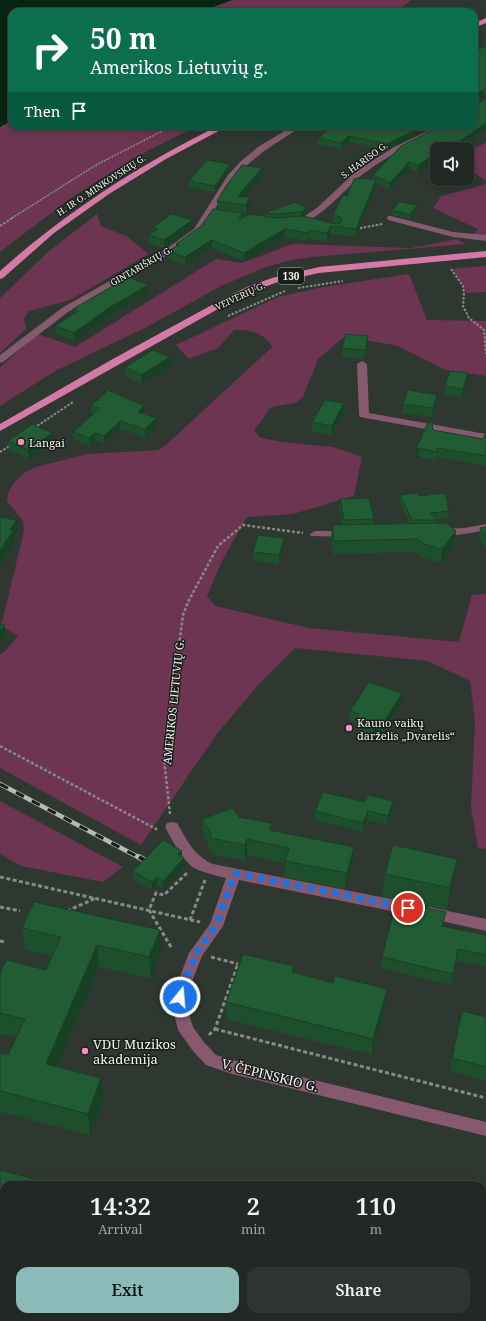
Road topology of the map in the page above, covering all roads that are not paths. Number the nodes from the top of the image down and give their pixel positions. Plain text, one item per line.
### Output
1 (216, 130) edge
2 (292, 130) edge
3 (437, 130) edge
4 (391, 218) dead end
5 (316, 223) edge
6 (486, 238) edge
7 (486, 254) edge
8 (0, 276) edge
9 (0, 360) edge
10 (362, 364) dead end
11 (19, 416) junction
12 (0, 424) edge
13 (0, 428) edge
14 (0, 437) edge
15 (486, 437) edge
16 (486, 527) edge
17 (433, 532) edge
18 (362, 533) edge
19 (315, 534) road end
20 (165, 829) road end
21 (235, 873) junction
22 (486, 925) edge
23 (486, 1129) edge

1 - 8 main road, H. IR O. MINKOVSKIŲ G.
2 - 9 street, GINTARIŠKIŲ G.
3 - 5 street, S. HARISO G.
4 - 6 street
7 - 11 main road, VEIVERIŲ G. / 130
10 - 15 street
11 - 12 main road
11 - 13 main road, VEIVERIŲ G. / 130
11 - 14 main road, VEIVERIŲ G. / 130
16 - 17 street
18 - 19 street
20 - 21 street
21 - 22 street
21 - 23 street, V. ČEPINSKIO G.

